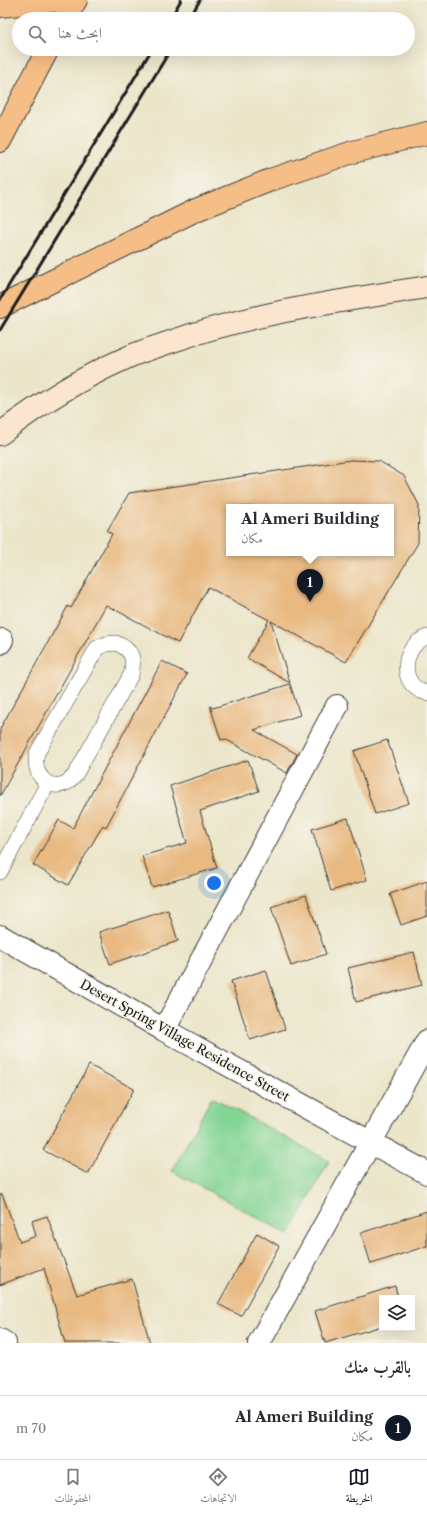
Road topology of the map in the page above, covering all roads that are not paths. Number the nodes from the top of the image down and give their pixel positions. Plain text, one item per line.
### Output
1 (61, 0) edge
2 (76, 0) edge
3 (0, 6) edge
4 (69, 12) edge
5 (44, 56) edge
6 (427, 133) edge
7 (0, 141) edge
8 (427, 287) edge
9 (0, 307) edge
10 (0, 434) edge
11 (427, 637) edge
12 (427, 693) edge
13 (337, 706) dead end
14 (48, 783) junction
15 (0, 872) edge
16 (0, 936) edge
17 (164, 1030) junction
18 (427, 1041) edge
19 (371, 1142) junction
20 (427, 1172) edge
21 (0, 1340) edge
22 (5, 1343) edge
23 (259, 1343) edge

1 - 3 highway
2 - 4 highway
5 - 7 highway
6 - 9 highway
8 - 10 main road
11 - 12 lane
13 - 17 street
14 - 14 lane
14 - 15 lane
16 - 17 street, Desert Spring Village Residence Street
17 - 19 street, Desert Spring Village Residence Street
18 - 19 street
19 - 20 street, Desert Spring Village Residence Street
19 - 23 street
21 - 22 street

